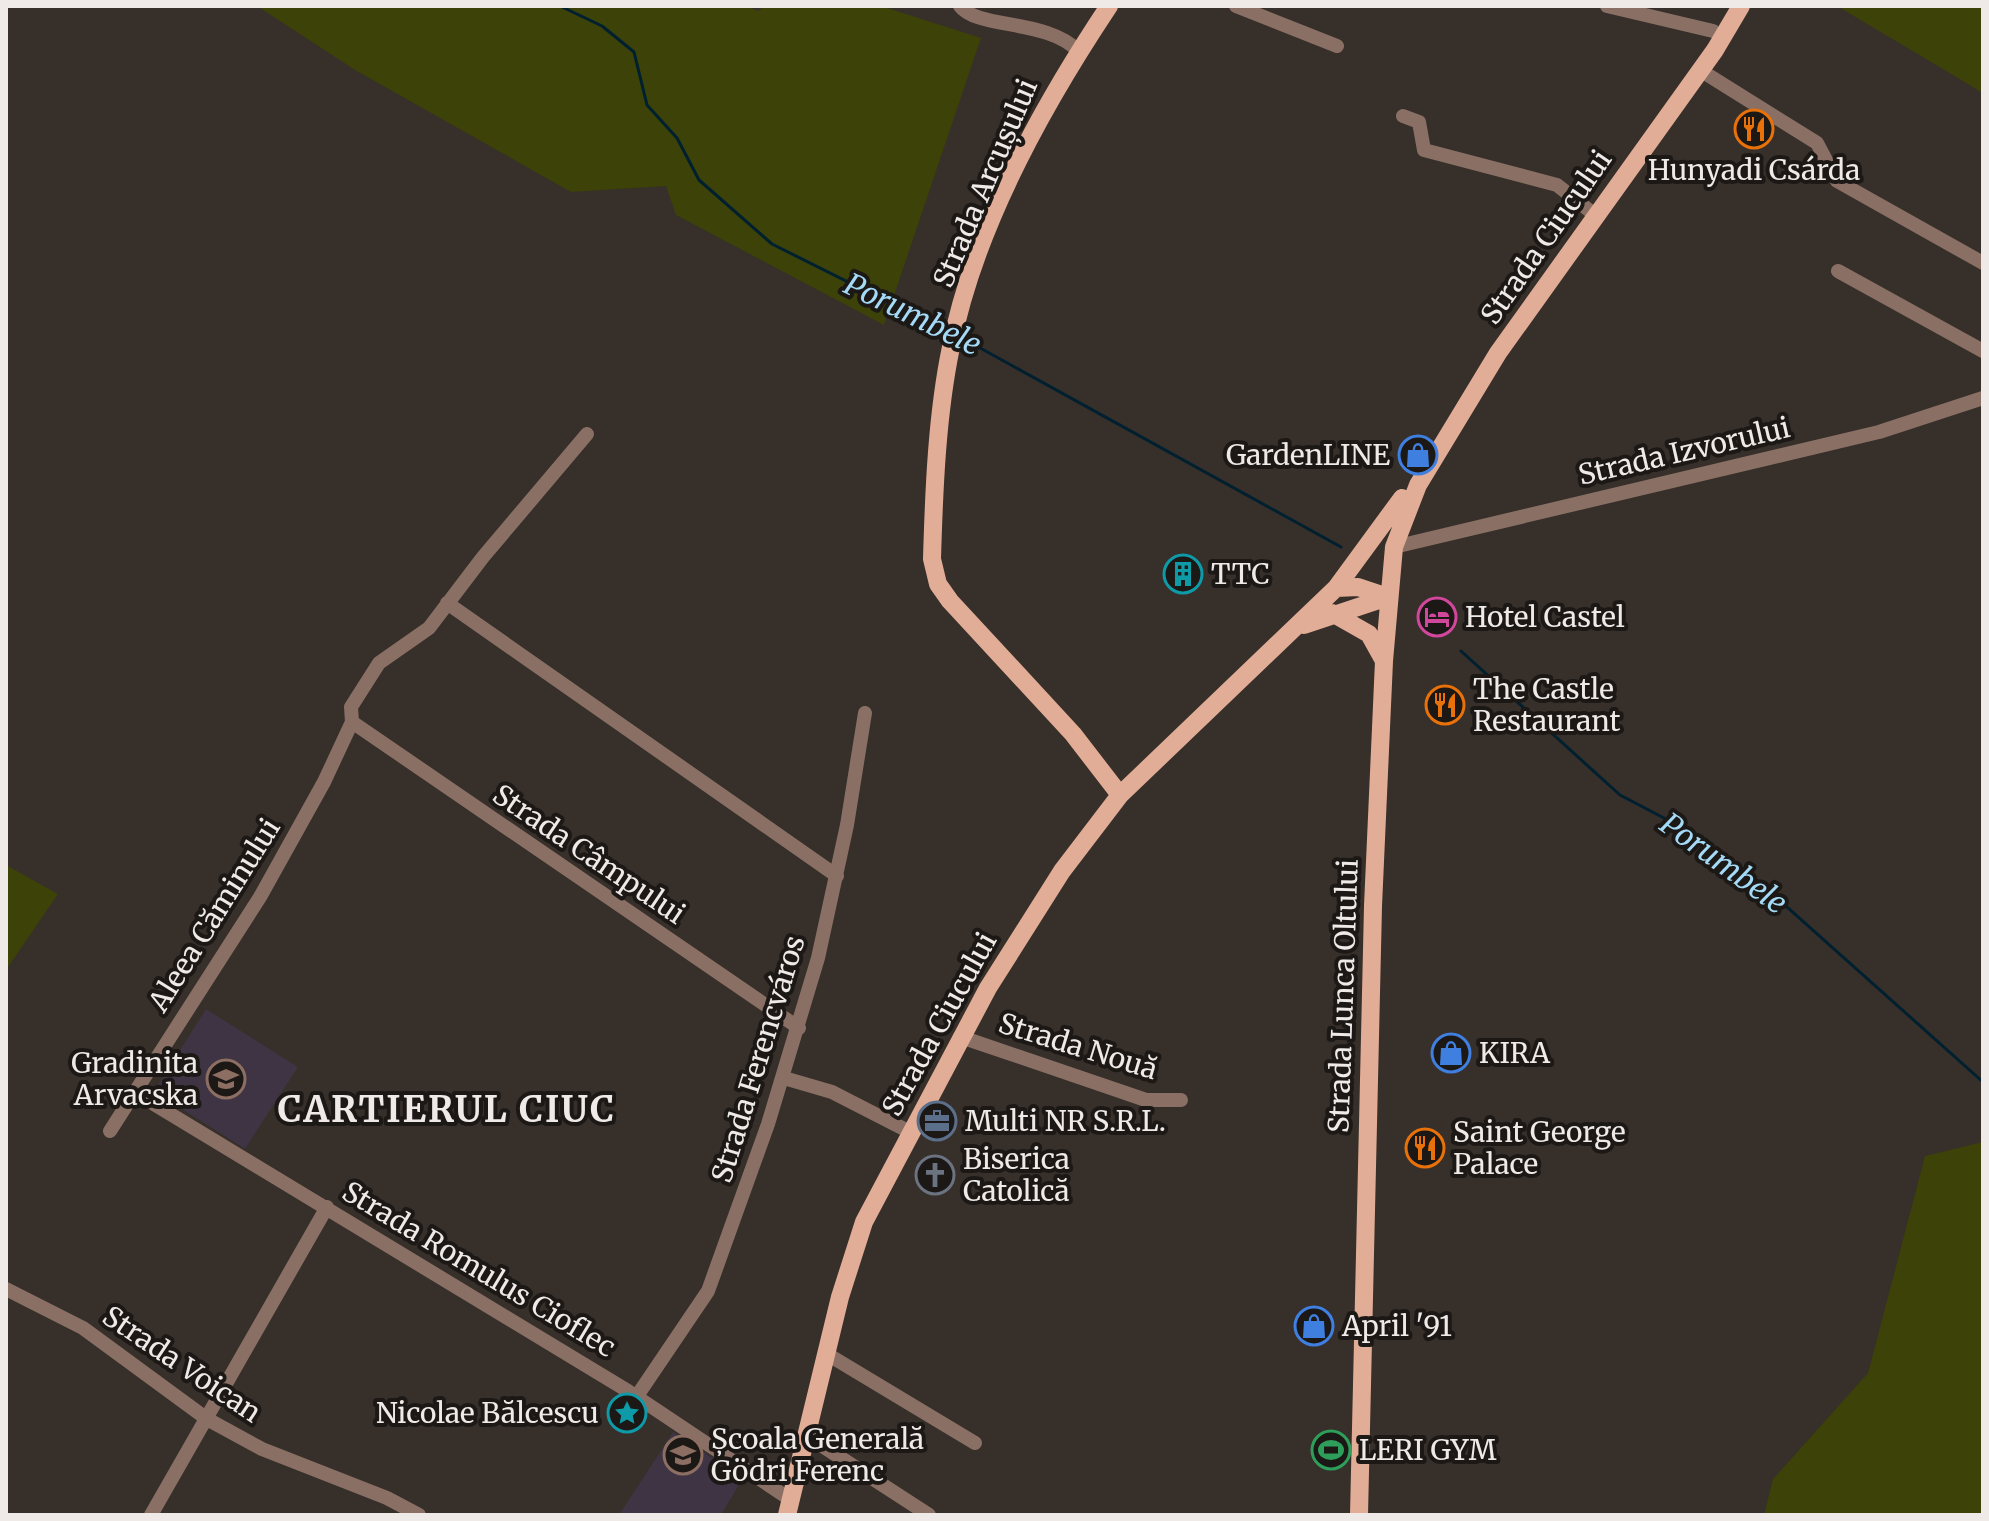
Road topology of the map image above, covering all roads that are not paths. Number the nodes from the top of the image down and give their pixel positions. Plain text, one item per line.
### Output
1 (960, 6) edge
2 (1109, 6) edge
3 (1236, 6) edge
4 (1607, 6) edge
5 (1741, 6) edge
6 (1721, 30) junction
7 (1337, 46) dead end
8 (1078, 51) junction
9 (1700, 70) junction
10 (1403, 116) dead end
11 (1595, 215) junction
12 (1983, 263) edge
13 (1838, 271) dead end
14 (1983, 351) edge
15 (1983, 398) edge
16 (587, 434) dead end
17 (1418, 485) junction
18 (1394, 547) junction
19 (1336, 588) junction
20 (1388, 597) junction
21 (447, 603) junction
22 (1332, 613) junction
23 (1280, 640) junction
24 (1384, 661) junction
25 (865, 713) dead end
26 (352, 722) junction
27 (1120, 795) junction
28 (837, 876) junction
29 (799, 1028) junction
30 (961, 1037) junction
31 (784, 1078) junction
32 (134, 1092) junction
33 (1181, 1100) dead end
34 (110, 1131) dead end
35 (910, 1132) junction
36 (327, 1207) junction
37 (6, 1289) edge
38 (827, 1354) junction
39 (637, 1396) junction
40 (207, 1419) junction
41 (807, 1436) junction
42 (975, 1443) dead end
43 (789, 1507) edge
44 (151, 1515) edge
45 (419, 1515) edge
46 (929, 1515) edge
47 (1359, 1515) edge

1 - 8 street
2 - 8 main road, Strada Arcușului
3 - 7 street
4 - 6 street
5 - 6 main road, Strada Ciucului
6 - 9 main road, Strada Ciucului
8 - 27 main road, Strada Arcușului
9 - 11 main road, Strada Ciucului
9 - 12 street
10 - 11 street
11 - 17 main road, Strada Ciucului
13 - 14 street
15 - 18 street, Strada Izvorului
16 - 21 street, Aleea Căminului
17 - 18 main road, Strada Lunca Oltului
17 - 19 main road
18 - 20 main road, Strada Lunca Oltului
19 - 20 main road
19 - 23 main road
20 - 22 main road
20 - 24 main road, Strada Lunca Oltului
21 - 26 street, Aleea Căminului
21 - 28 street
22 - 23 main road
22 - 24 main road
23 - 27 main road, Strada Ciucului
24 - 47 main road, Strada Lunca Oltului
25 - 28 street, Strada Ferencváros
26 - 29 street, Strada Câmpului
26 - 32 street, Aleea Căminului
27 - 30 main road, Strada Ciucului
28 - 29 street, Strada Ferencváros
29 - 31 street, Strada Ferencváros
30 - 33 street, Strada Nouă
30 - 35 main road, Strada Ciucului
31 - 35 street
31 - 39 street, Strada Ferencváros
32 - 34 street, Aleea Căminului
32 - 36 street, Strada Romulus Cioflec
35 - 38 main road, Strada Ciucului
36 - 39 street, Strada Romulus Cioflec
36 - 40 street
37 - 40 street, Strada Voican
38 - 41 main road, Strada Ciucului
38 - 42 street
39 - 43 street, Strada Romulus Cioflec
40 - 44 street
40 - 45 street, Strada Voican
41 - 43 main road, Strada Ciucului
41 - 46 street

